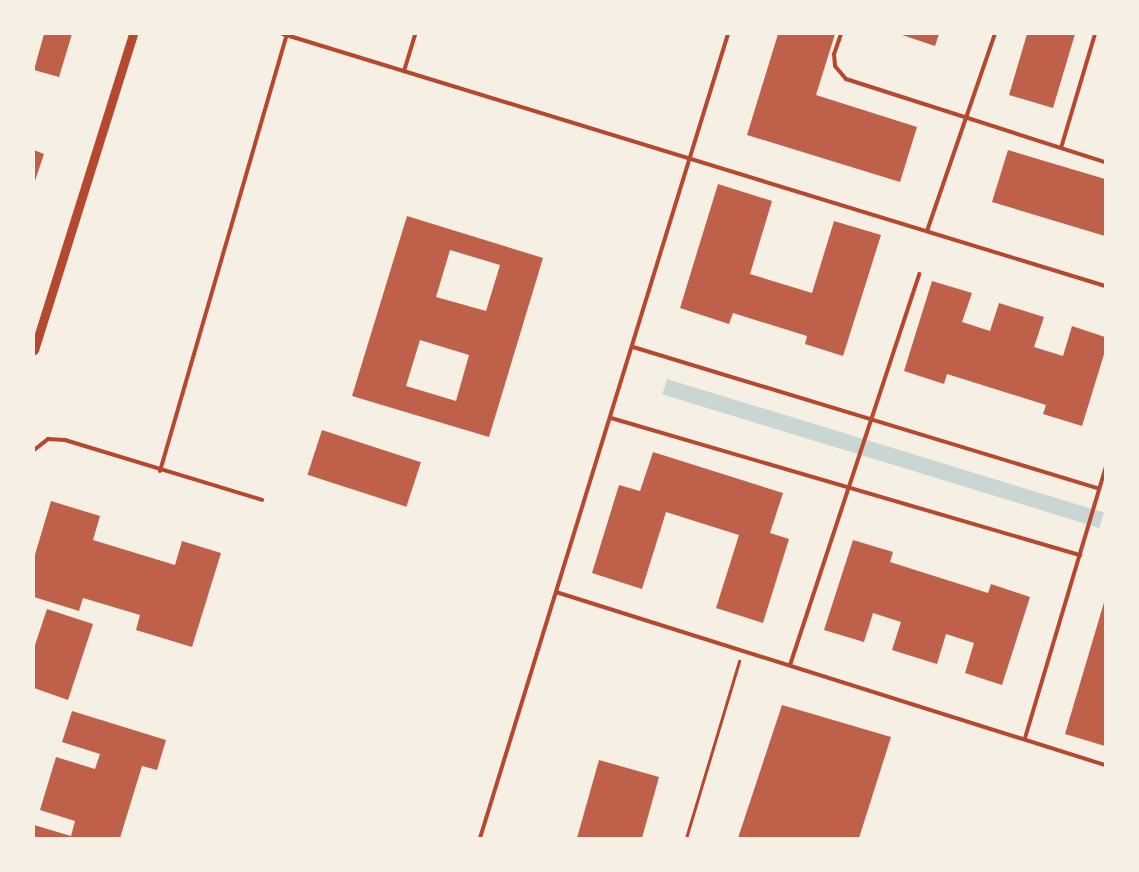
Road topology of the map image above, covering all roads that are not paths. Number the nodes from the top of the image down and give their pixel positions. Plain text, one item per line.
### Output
1 (133, 34) edge
2 (285, 34) edge
3 (415, 34) edge
4 (728, 34) edge
5 (841, 34) edge
6 (995, 34) edge
7 (1095, 34) edge
8 (404, 71) junction
9 (967, 118) junction
10 (1061, 148) junction
11 (690, 159) junction
12 (1105, 162) edge
13 (927, 231) junction
14 (919, 274) dead end
15 (1105, 286) edge
16 (632, 348) junction
17 (34, 350) edge
18 (611, 418) junction
19 (871, 420) junction
20 (34, 450) edge
21 (1105, 469) edge
22 (160, 471) junction
23 (849, 488) junction
24 (1100, 489) junction
25 (262, 500) dead end
26 (1080, 555) junction
27 (556, 592) junction
28 (790, 665) junction
29 (1026, 738) junction
30 (1105, 765) edge
31 (480, 838) edge

1 - 17 street
2 - 8 lane
2 - 22 lane
3 - 8 lane
4 - 11 lane
5 - 9 lane
6 - 9 lane
7 - 10 lane
8 - 11 lane
9 - 10 lane
9 - 13 lane
10 - 12 lane
11 - 13 lane
11 - 16 lane
13 - 15 lane
14 - 19 lane
16 - 18 lane
16 - 19 lane
18 - 23 lane
18 - 27 lane
19 - 23 lane
19 - 24 lane
20 - 22 lane
21 - 24 lane
22 - 25 lane
23 - 26 lane
23 - 28 lane
24 - 26 lane
26 - 29 lane
27 - 28 lane
27 - 31 lane
28 - 29 lane
29 - 30 lane

